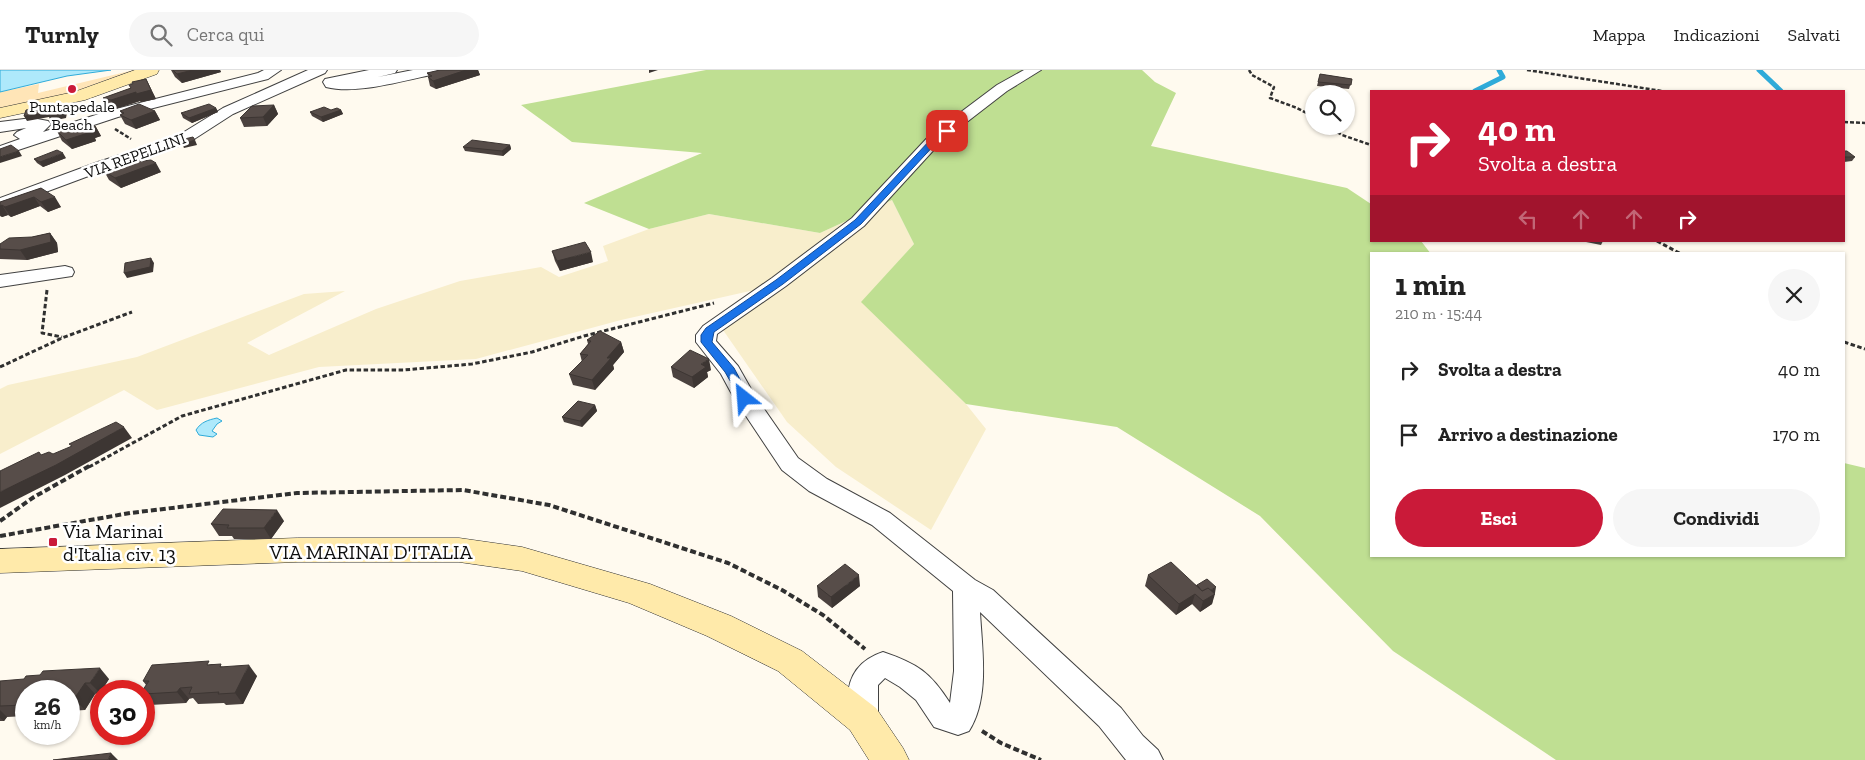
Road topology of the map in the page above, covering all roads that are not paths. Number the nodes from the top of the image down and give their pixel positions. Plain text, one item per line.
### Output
1 (151, 70) edge
2 (274, 70) edge
3 (320, 70) edge
4 (342, 70) edge
5 (390, 70) edge
6 (436, 70) edge
7 (1034, 70) edge
8 (292, 81) junction
9 (78, 96) junction
10 (0, 113) edge
11 (0, 119) edge
12 (0, 127) edge
13 (0, 140) edge
14 (0, 151) edge
15 (0, 204) edge
16 (58, 273) road end
17 (0, 281) edge
18 (0, 561) edge
19 (966, 587) junction
20 (862, 719) junction
21 (890, 760) edge
22 (1147, 760) edge

1 - 9 street
2 - 14 street
3 - 8 street, VIA REPELLINI
4 - 8 street
5 - 6 street
7 - 19 street
8 - 15 street, VIA REPELLINI
9 - 10 street
9 - 11 street
12 - 13 street
16 - 17 street
18 - 20 street, VIA MARINAI D'ITALIA
19 - 20 street
19 - 22 street
20 - 21 street, VIA MARINAI D'ITALIA

